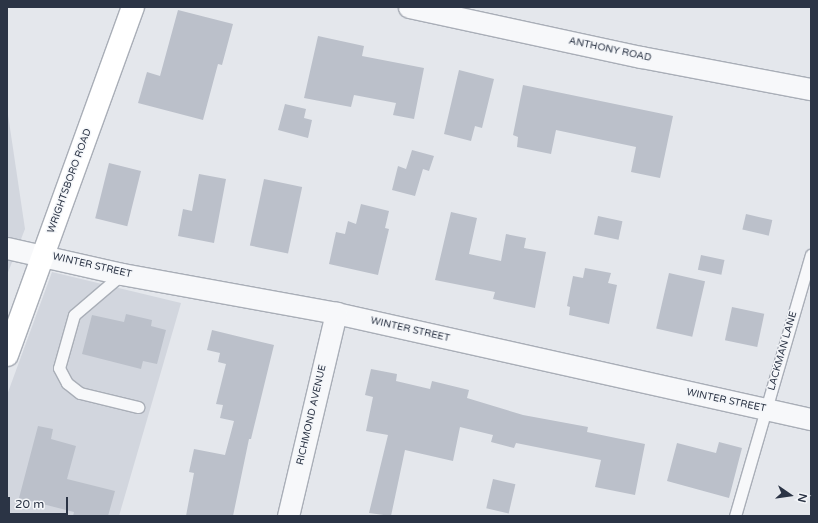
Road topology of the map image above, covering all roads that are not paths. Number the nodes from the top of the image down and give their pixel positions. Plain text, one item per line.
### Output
1 (133, 7) edge
2 (409, 7) edge
3 (811, 89) edge
4 (7, 248) edge
5 (811, 254) edge
6 (43, 255) junction
7 (122, 274) junction
8 (336, 313) junction
9 (7, 355) edge
10 (138, 407) dead end
11 (766, 410) junction
12 (811, 419) edge
13 (288, 516) edge
14 (736, 516) edge

1 - 6 main road, WRIGHTSBORO ROAD
2 - 3 street, ANTHONY ROAD
4 - 6 street, WINTER STREET
5 - 11 lane, LACKMAN LANE
6 - 7 street, WINTER STREET
6 - 9 main road, WRIGHTSBORO ROAD
7 - 8 street, WINTER STREET
7 - 10 lane
8 - 11 street, WINTER STREET
8 - 13 street, RICHMOND AVENUE
11 - 12 street, WINTER STREET
11 - 14 lane, LACKMAN LANE

